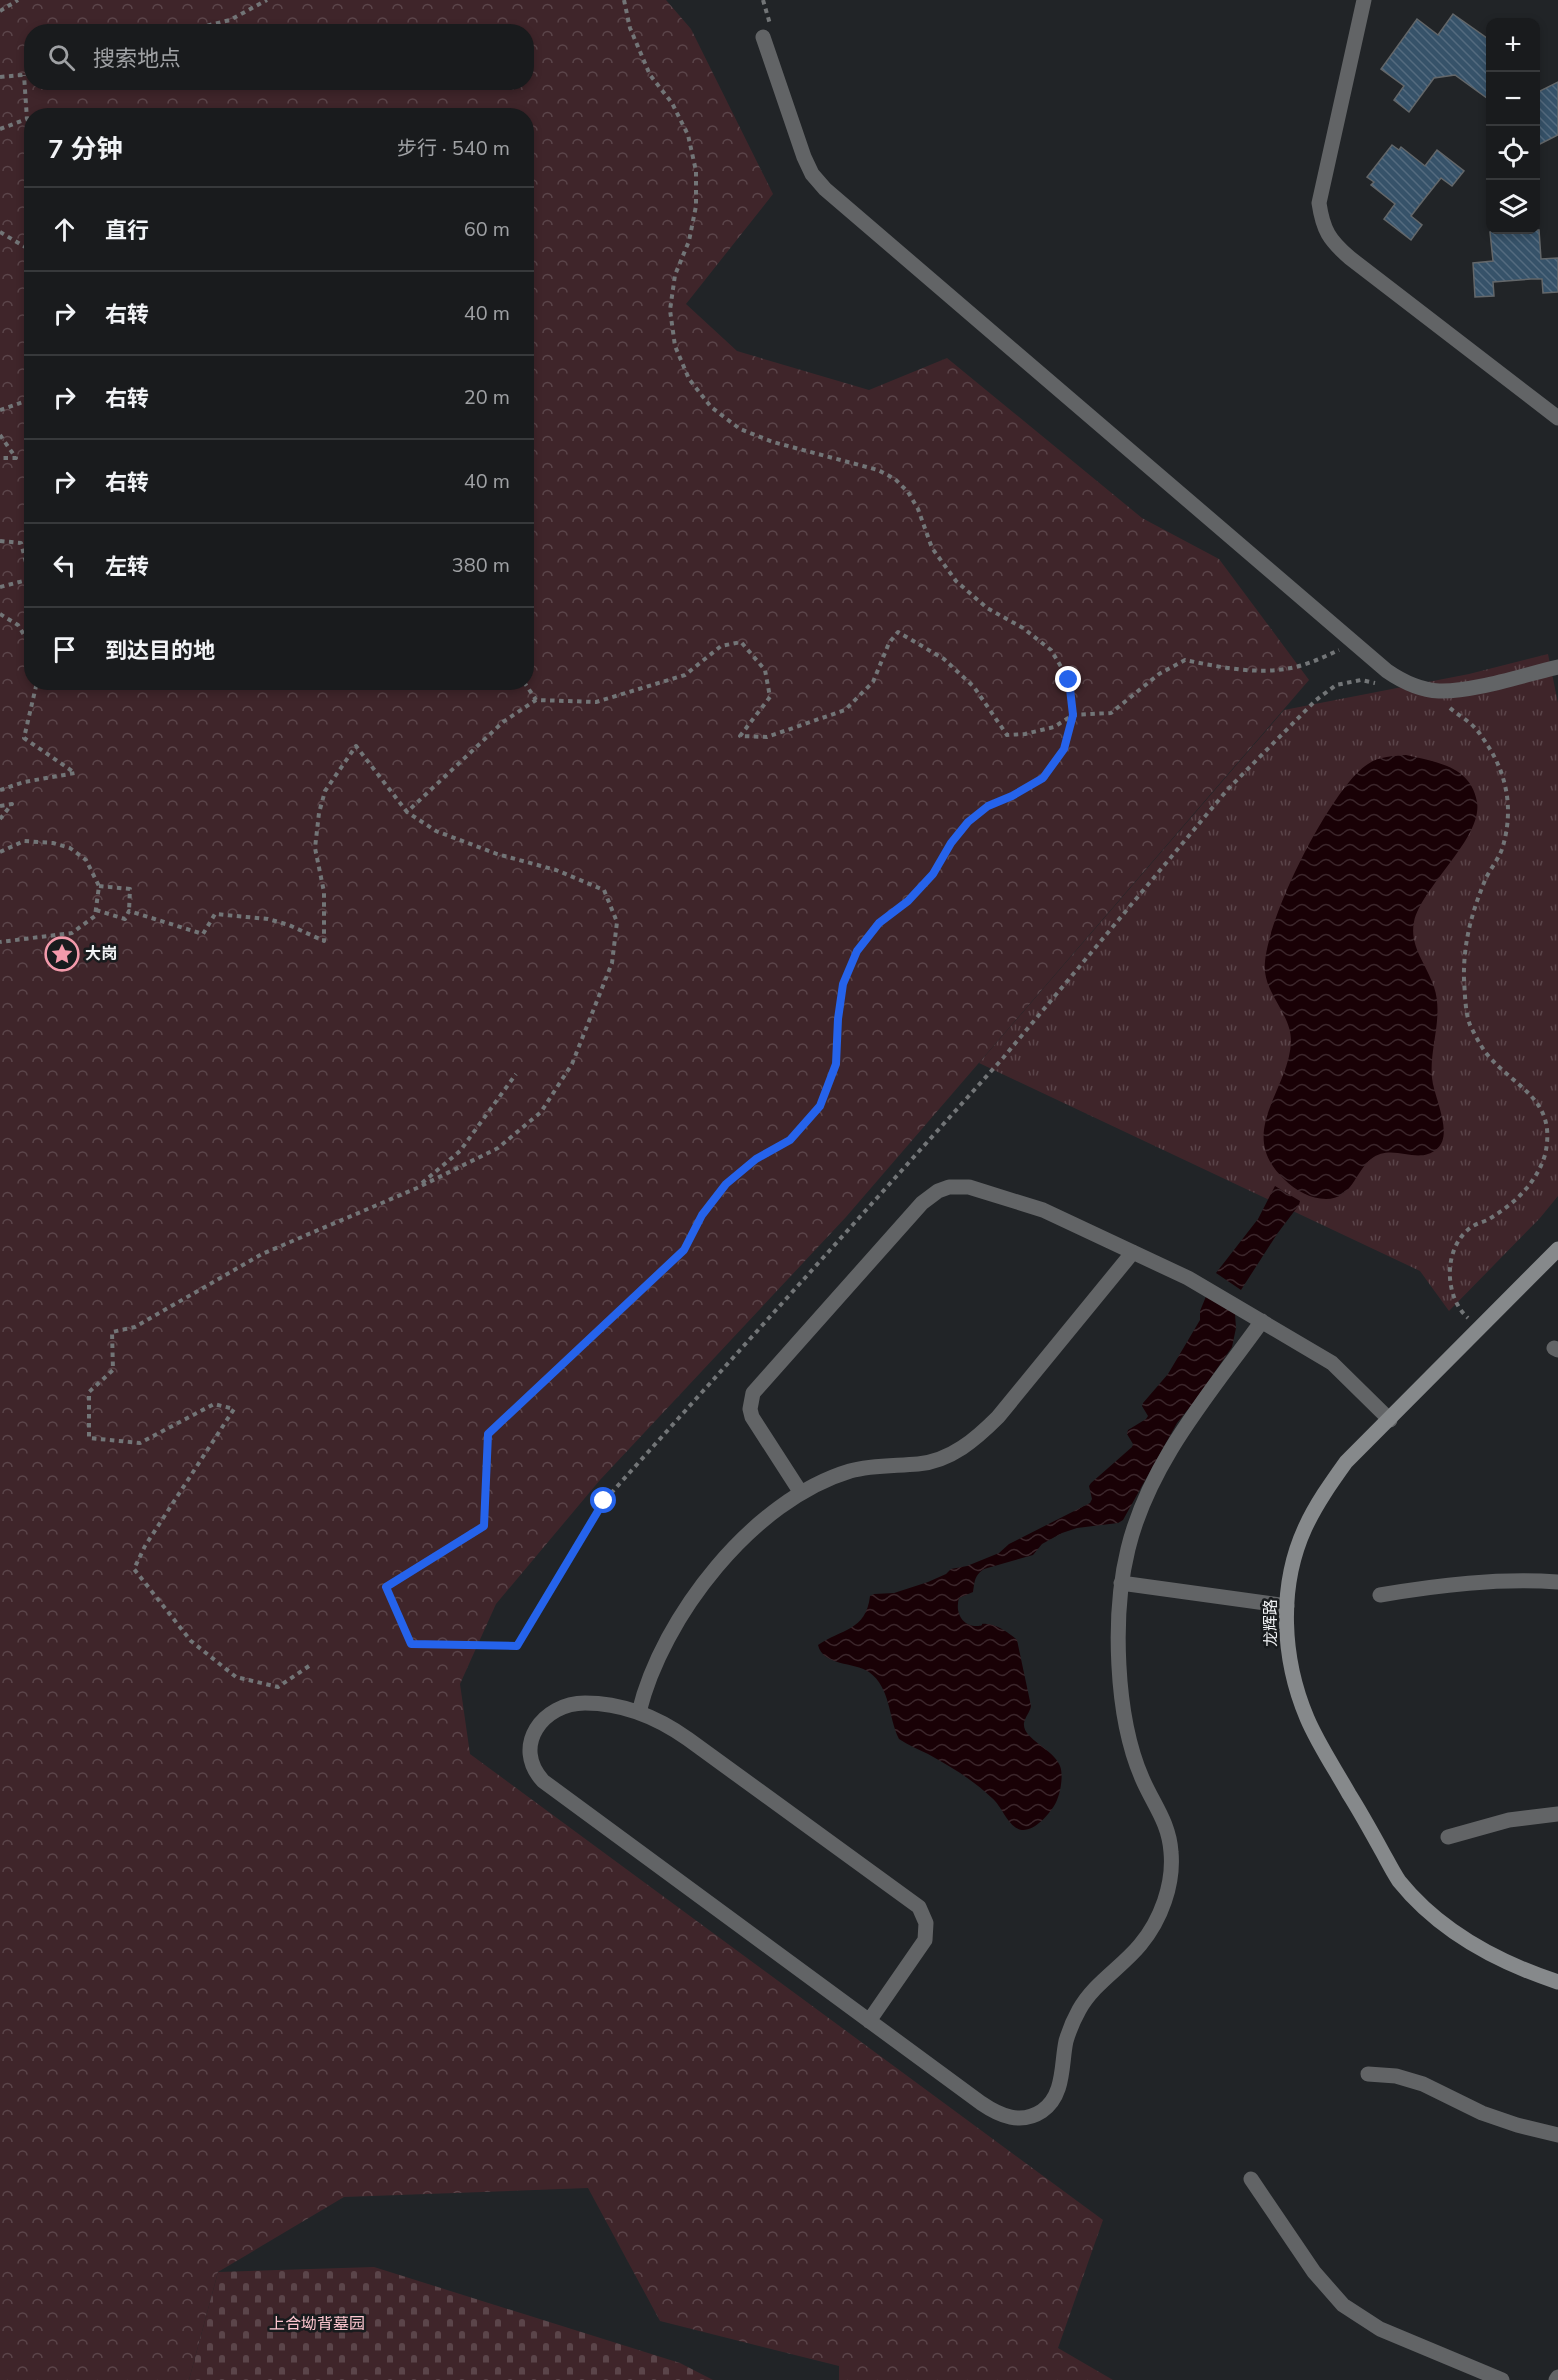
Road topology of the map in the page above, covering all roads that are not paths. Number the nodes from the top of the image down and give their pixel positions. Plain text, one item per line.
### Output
1 (1364, 0) edge
2 (763, 37) dead end
3 (1558, 418) edge
4 (1558, 667) edge
5 (1558, 1249) edge
6 (1133, 1252) junction
7 (1262, 1321) junction
8 (1390, 1420) junction
9 (801, 1493) junction
10 (1558, 1582) edge
11 (1121, 1583) junction
12 (1380, 1595) dead end
13 (1287, 1606) junction
14 (639, 1712) junction
15 (1558, 1814) edge
16 (1448, 1837) dead end
17 (1558, 1982) edge
18 (869, 2021) junction
19 (1368, 2074) dead end
20 (1558, 2135) edge
21 (1251, 2179) dead end
22 (1502, 2380) edge

1 - 3 street
2 - 4 street
5 - 8 street, 龙辉路
6 - 7 street
6 - 9 street
6 - 9 street
7 - 8 street
7 - 11 street
8 - 13 street, 龙辉路
9 - 14 street
10 - 12 street
11 - 13 street
11 - 18 street
13 - 17 street, 龙辉路
14 - 18 street
14 - 18 street
15 - 16 street
19 - 20 street
21 - 22 street

